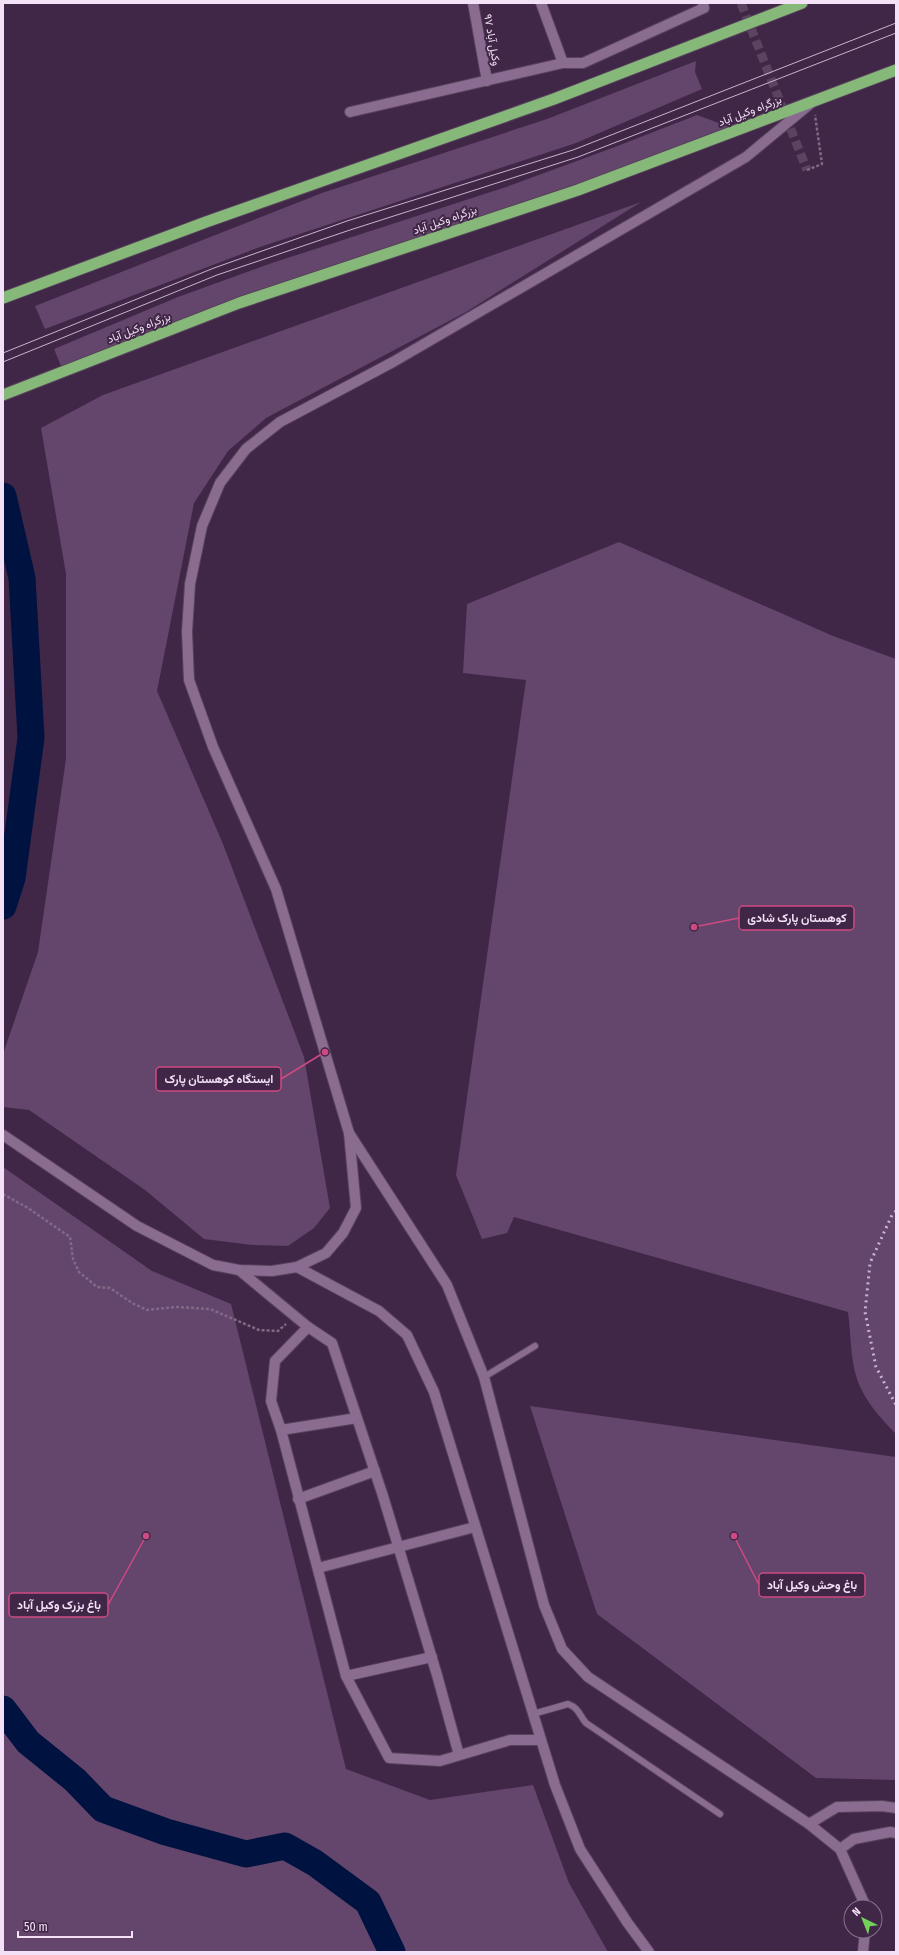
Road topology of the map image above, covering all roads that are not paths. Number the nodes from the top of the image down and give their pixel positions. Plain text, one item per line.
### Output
1 (473, 3) edge
2 (541, 3) edge
3 (802, 3) edge
4 (703, 6) edge
5 (563, 63) junction
6 (896, 70) edge
7 (487, 81) junction
8 (813, 101) junction
9 (350, 112) dead end
10 (3, 298) edge
11 (3, 395) edge
12 (349, 1133) junction
13 (3, 1135) edge
14 (297, 1267) junction
15 (239, 1270) junction
16 (308, 1327) junction
17 (535, 1346) dead end
18 (484, 1377) junction
19 (357, 1418) junction
20 (281, 1430) junction
21 (375, 1471) junction
22 (298, 1499) junction
23 (475, 1527) junction
24 (399, 1548) junction
25 (318, 1568) junction
26 (432, 1657) junction
27 (346, 1676) junction
28 (534, 1714) junction
29 (540, 1740) junction
30 (459, 1755) junction
31 (896, 1808) edge
32 (720, 1814) dead end
33 (808, 1824) junction
34 (896, 1833) edge
35 (840, 1849) junction
36 (862, 1899) edge
37 (864, 1939) edge
38 (649, 1952) edge
39 (863, 1952) edge

1 - 7 street, وکیل آباد ۹۷
2 - 5 street
3 - 10 highway
4 - 5 street
5 - 7 street
6 - 8 highway, بزرگراه وکیل آباد
7 - 9 street
8 - 11 highway, بزرگراه وکیل آباد
8 - 12 street
12 - 14 street
12 - 18 street
13 - 15 street
14 - 15 street
14 - 23 street
15 - 16 street
16 - 19 street
16 - 20 street
17 - 18 lane
18 - 33 street
19 - 20 street
19 - 21 street
20 - 22 street
21 - 22 street
21 - 24 street
22 - 25 street
23 - 24 street
23 - 28 street
24 - 25 street
24 - 26 street
25 - 27 street
26 - 27 street
26 - 30 street
27 - 30 street
28 - 29 street
28 - 32 lane
29 - 30 street
29 - 38 street
31 - 33 street
33 - 35 street
34 - 35 street
35 - 36 street
37 - 39 street

